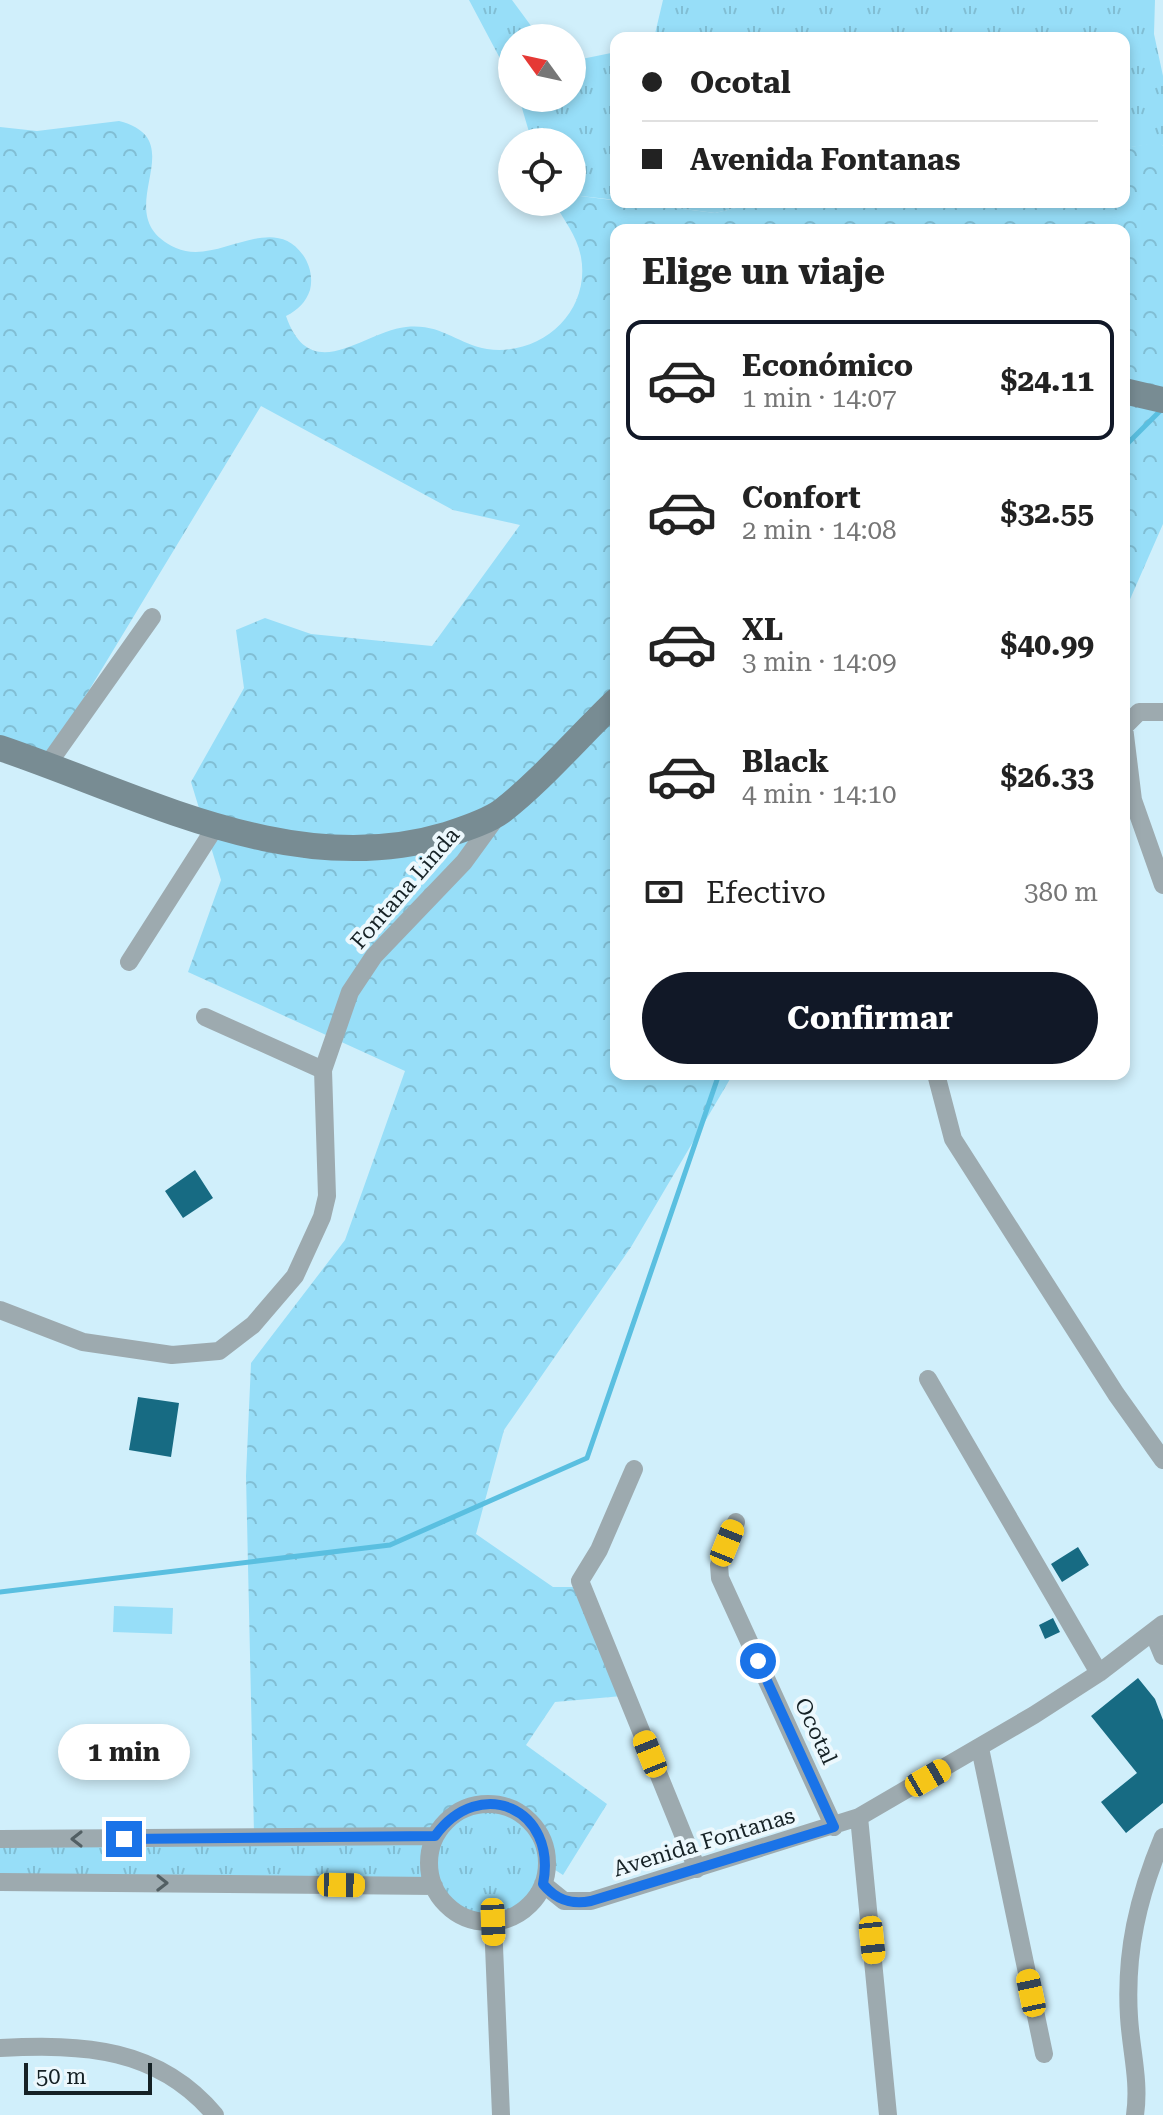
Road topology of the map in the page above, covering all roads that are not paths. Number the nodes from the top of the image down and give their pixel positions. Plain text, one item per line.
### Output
1 (1130, 392) edge
2 (1163, 400) edge
3 (152, 617) dead end
4 (610, 707) edge
5 (1163, 712) edge
6 (1130, 721) edge
7 (0, 748) edge
8 (48, 764) junction
9 (1130, 776) edge
10 (501, 812) junction
11 (216, 826) junction
12 (1163, 885) edge
13 (129, 962) dead end
14 (205, 1017) dead end
15 (323, 1070) junction
16 (938, 1080) edge
17 (0, 1310) edge
18 (928, 1379) dead end
19 (1163, 1460) edge
20 (634, 1469) dead end
21 (736, 1522) dead end
22 (1158, 1628) edge
23 (1163, 1656) edge
24 (1099, 1673) junction
25 (980, 1748) junction
26 (859, 1817) junction
27 (834, 1827) junction
28 (435, 1836) junction
29 (1163, 1837) edge
30 (0, 1839) edge
31 (697, 1869) junction
32 (0, 1882) edge
33 (543, 1884) junction
34 (434, 1886) junction
35 (493, 1922) junction
36 (0, 2048) edge
37 (1044, 2054) dead end
38 (215, 2115) edge
39 (501, 2115) edge
40 (888, 2115) edge
41 (1135, 2115) edge

1 - 2 main road
3 - 8 street
4 - 10 main road
5 - 6 street
7 - 8 main road
8 - 11 main road
9 - 12 street
10 - 11 main road
10 - 15 street, Fontana Linda
11 - 13 street
14 - 15 street
15 - 17 street, Fontana Linda
16 - 19 street
18 - 24 street
20 - 31 street
21 - 27 street, Ocotal
22 - 23 street
22 - 24 street, Avenida Fontanas
24 - 25 street, Avenida Fontanas
25 - 26 street, Avenida Fontanas
25 - 37 street
26 - 27 street, Avenida Fontanas
26 - 40 street
27 - 31 street, Avenida Fontanas
28 -> 30 street
28 - 33 street
28 - 34 street
29 - 41 street
31 - 33 street, Avenida Fontanas
32 -> 34 street
33 - 35 street
34 - 35 street
35 - 39 street
36 - 38 street

